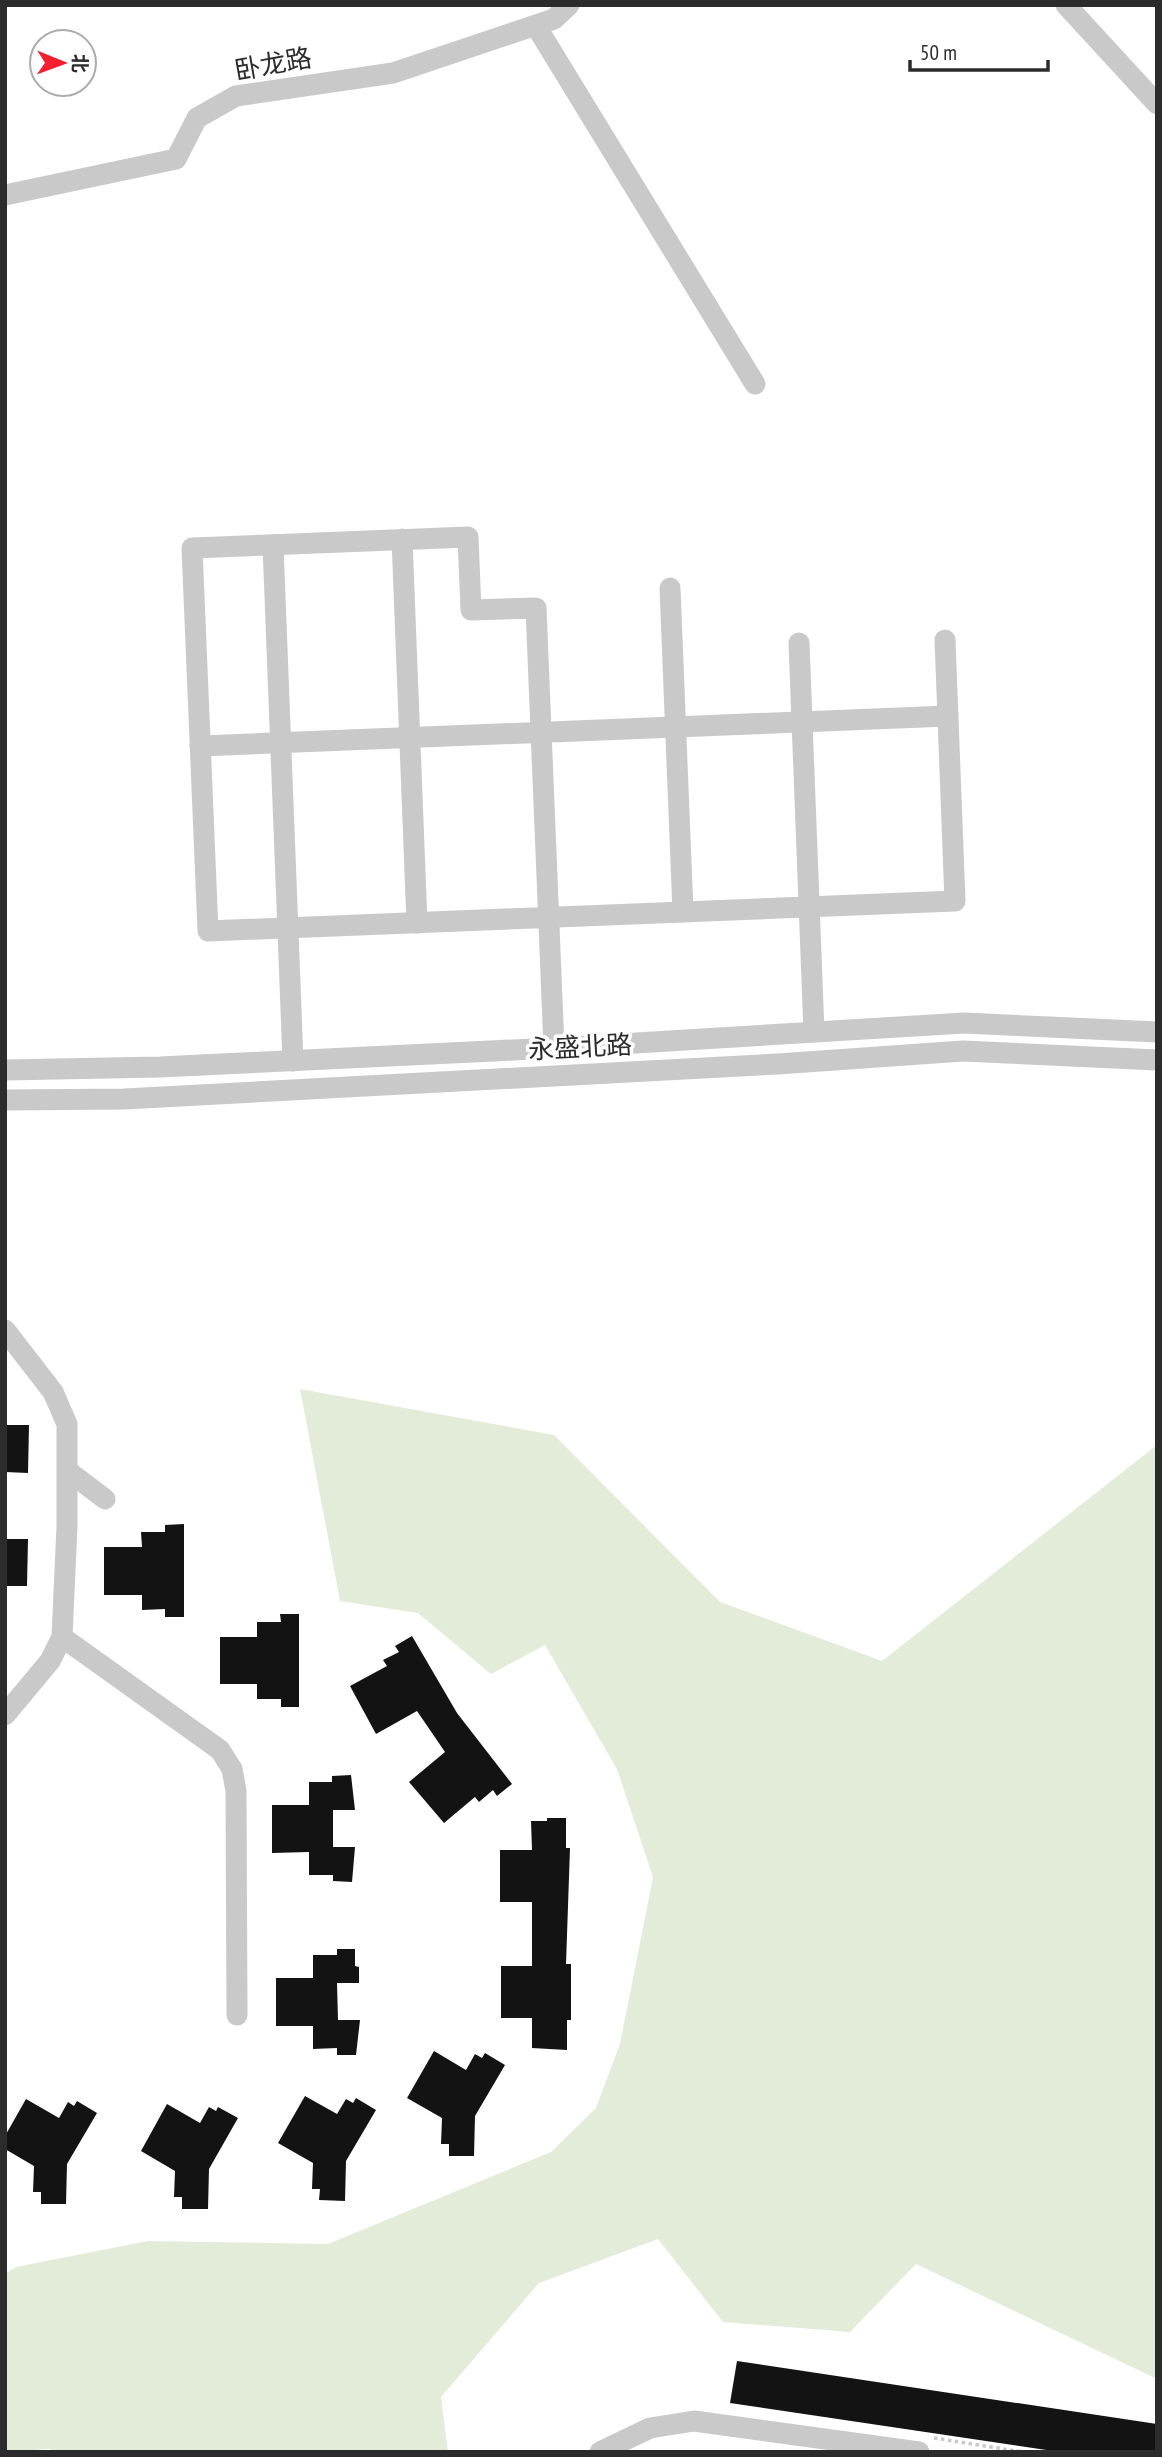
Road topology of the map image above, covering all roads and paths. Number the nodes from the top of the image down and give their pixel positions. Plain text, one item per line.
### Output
1 (569, 5) edge
2 (1066, 5) edge
3 (536, 26) junction
4 (1157, 104) edge
5 (5, 195) edge
6 (755, 384) dead end
7 (402, 540) junction
8 (273, 545) junction
9 (670, 588) dead end
10 (945, 640) dead end
11 (799, 643) dead end
12 (948, 716) junction
13 (802, 721) junction
14 (675, 727) junction
15 (541, 732) junction
16 (410, 738) junction
17 (281, 743) junction
18 (200, 746) junction
19 (809, 907) junction
20 (683, 912) junction
21 (548, 917) junction
22 (417, 923) junction
23 (288, 928) junction
24 (814, 1032) junction
25 (1157, 1032) edge
26 (554, 1048) junction
27 (1157, 1060) edge
28 (293, 1061) junction
29 (5, 1070) edge
30 (5, 1100) edge
31 (5, 1330) edge
32 (68, 1471) junction
33 (105, 1499) dead end
34 (62, 1637) junction
35 (5, 1715) edge
36 (237, 2015) dead end
37 (600, 2452) edge
38 (919, 2452) edge

1 - 3 street, 卧龙路
2 - 4 street
3 - 5 street, 卧龙路
3 - 6 street
7 - 8 street
7 - 15 street
7 - 16 street
8 - 17 street
8 - 18 street
9 - 14 street
10 - 12 street
11 - 13 street
12 - 13 street
12 - 19 street
13 - 14 street
13 - 19 street
14 - 15 street
14 - 20 street
15 - 16 street
15 - 21 street
16 - 17 street
16 - 22 street
17 - 18 street
17 - 23 street
18 - 23 street
19 - 20 street
19 - 24 street
20 - 21 street
21 - 22 street
21 - 26 street
22 - 23 street
23 - 28 street
24 - 25 street, 永盛北路
24 - 26 street, 永盛北路
26 - 28 street, 永盛北路
27 - 30 street, 永盛北路
28 - 29 street, 永盛北路
31 - 32 street
32 - 33 street
32 - 34 street
34 - 35 street
34 - 36 street
37 - 38 street

